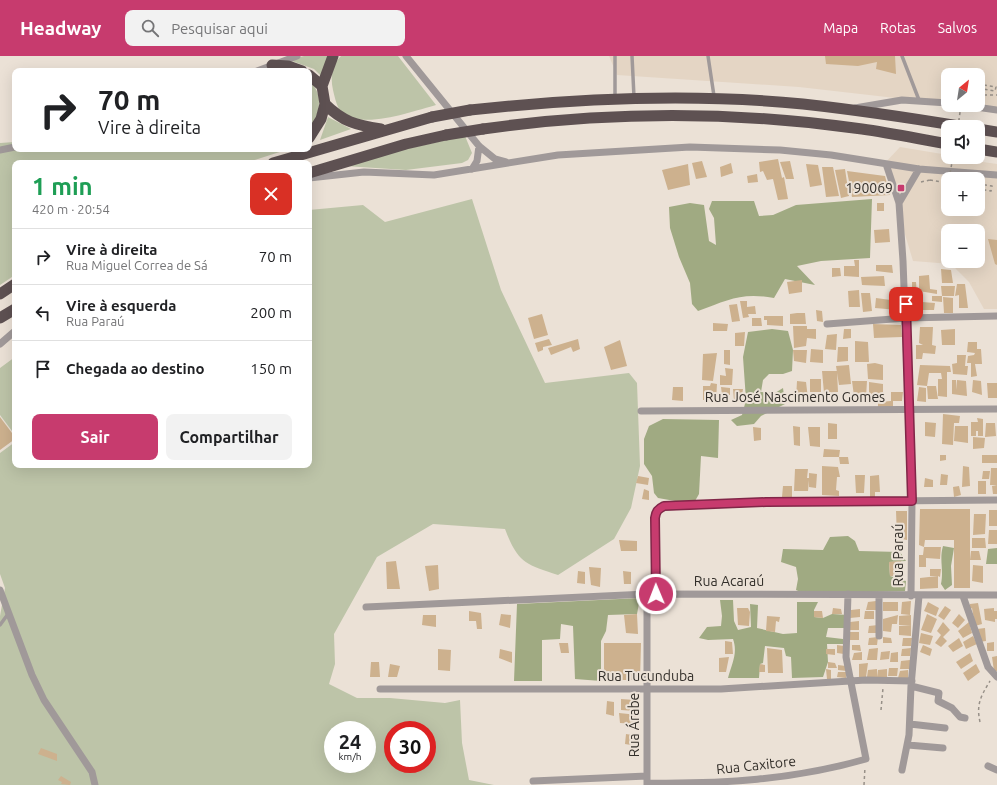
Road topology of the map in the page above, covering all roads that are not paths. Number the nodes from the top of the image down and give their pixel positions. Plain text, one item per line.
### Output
1 (297, 56) edge
2 (333, 56) edge
3 (406, 56) edge
4 (615, 56) edge
5 (632, 56) edge
6 (708, 56) edge
7 (902, 56) edge
8 (272, 66) junction
9 (266, 68) edge
10 (294, 68) edge
11 (312, 78) edge
12 (322, 86) junction
13 (634, 98) junction
14 (615, 99) junction
15 (714, 100) junction
16 (919, 100) junction
17 (941, 102) edge
18 (325, 104) junction
19 (985, 108) edge
20 (845, 109) junction
21 (997, 110) edge
22 (941, 124) edge
23 (386, 130) junction
24 (985, 130) edge
25 (997, 132) edge
26 (312, 133) edge
27 (941, 143) edge
28 (479, 146) junction
29 (12, 148) edge
30 (0, 150) edge
31 (985, 150) edge
32 (312, 151) edge
33 (293, 152) edge
34 (309, 152) edge
35 (997, 152) edge
36 (285, 159) junction
37 (282, 160) edge
38 (508, 163) junction
39 (886, 164) junction
40 (472, 168) junction
41 (919, 168) junction
42 (312, 172) edge
43 (997, 175) edge
44 (312, 178) edge
45 (899, 203) junction
46 (12, 286) edge
47 (0, 294) edge
48 (12, 311) edge
49 (997, 316) edge
50 (0, 318) edge
51 (906, 318) junction
52 (827, 324) dead end
53 (12, 334) edge
54 (0, 344) edge
55 (997, 408) edge
56 (909, 409) junction
57 (641, 411) dead end
58 (997, 500) edge
59 (912, 501) junction
60 (0, 590) edge
61 (647, 594) junction
62 (656, 594) junction
63 (848, 594) junction
64 (879, 595) junction
65 (997, 595) edge
66 (911, 596) junction
67 (919, 596) junction
68 (963, 596) junction
69 (366, 608) dead end
70 (8, 613) junction
71 (0, 625) edge
72 (879, 636) dead end
73 (995, 676) edge
74 (851, 681) junction
75 (911, 683) junction
76 (380, 689) dead end
77 (647, 689) junction
78 (964, 718) dead end
79 (910, 724) junction
80 (945, 728) dead end
81 (908, 745) junction
82 (943, 748) dead end
83 (988, 766) dead end
84 (902, 770) dead end
85 (997, 770) edge
86 (532, 781) dead end
87 (647, 782) edge
88 (95, 785) edge

1 - 8 street
2 - 12 highway
3 - 28 street
4 - 14 lane
5 - 13 lane
6 - 15 lane
7 - 16 lane
8 - 9 street
8 - 10 highway
11 - 12 highway
12 - 18 highway
13 - 14 highway
13 - 15 highway
14 - 23 highway, bridge
15 - 20 highway
16 - 17 street
16 - 20 street
18 - 23 highway
18 - 26 highway
19 - 21 street
20 - 22 highway
23 - 32 highway
24 - 25 highway
27 - 42 highway, bridge
28 - 38 street
28 - 40 street
29 - 30 street
31 - 35 highway
33 - 36 highway
34 - 36 highway
36 - 37 highway
38 - 39 street
38 - 40 street
39 - 41 street
39 - 45 street, Rua Paraú
40 - 44 street
41 - 43 street
41 - 45 street
45 - 51 street, Rua Paraú
46 - 47 highway
48 - 50 highway
49 - 51 street
51 - 52 street
51 - 56 street, Rua Paraú
53 - 54 street
55 - 56 street, Rua José Nascimento Gomes
56 - 57 street, Rua José Nascimento Gomes
56 - 59 street, Rua Paraú
58 - 59 street
59 - 62 street
59 - 66 street, Rua Paraú
60 - 70 street
61 - 62 street, Rua Acaraú
61 - 69 street, Rua Acaraú
61 - 77 street, Rua Árabe
62 - 63 street, Rua Acaraú
63 - 64 street, Rua Acaraú
63 - 74 street
64 - 66 street, Rua Acaraú
64 - 72 street
65 - 68 street, Rua Acaraú
66 - 67 street, Rua Acaraú
67 - 68 street, Rua Acaraú
67 - 75 street
68 - 73 street
70 - 71 lane
70 - 88 street
74 - 75 street, Rua Tucunduba
74 - 77 street, Rua Tucunduba
74 - 87 street, Rua Caxitore
75 - 78 street, Rua Tucunduba
75 - 79 street
76 - 77 street, Rua Tucunduba
77 - 87 street, Rua Árabe
79 - 80 street
79 - 81 street
81 - 82 street
81 - 84 street
83 - 85 street
86 - 87 street, Rua Caxitore

